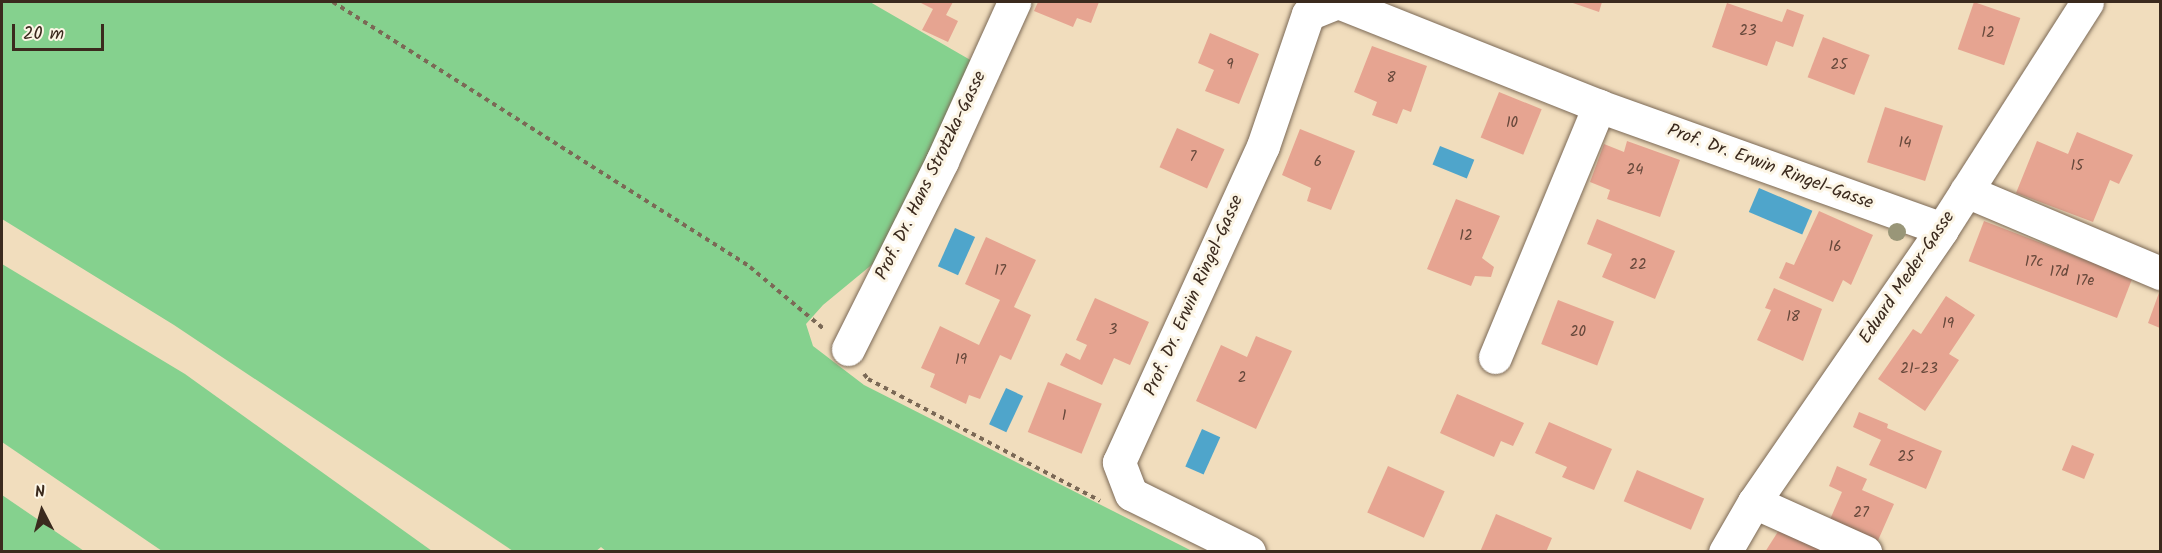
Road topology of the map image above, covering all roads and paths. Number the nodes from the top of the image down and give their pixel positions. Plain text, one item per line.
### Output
1 (333, 2) edge
2 (1014, 2) edge
3 (1338, 2) edge
4 (2087, 2) edge
5 (1599, 106) junction
6 (1966, 191) junction
7 (1942, 229) junction
8 (2160, 273) edge
9 (848, 350) junction
10 (1495, 357) dead end
11 (1754, 502) junction
12 (1109, 505) dead end
13 (1237, 550) edge
14 (1725, 552) edge
15 (1865, 552) edge

1 - 9 path
2 - 9 street, Prof. Dr. Hans Strotzka-Gasse
3 - 5 street, Prof. Dr. Erwin Ringel-Gasse
3 - 13 street, Prof. Dr. Erwin Ringel-Gasse
4 - 6 street, Eduard Meder-Gasse
5 - 7 street, Prof. Dr. Erwin Ringel-Gasse
5 - 10 street
6 - 7 street, Eduard Meder-Gasse
6 - 8 street
7 - 11 street, Eduard Meder-Gasse
9 - 12 path
11 - 14 street, Eduard Meder-Gasse
11 - 15 street

